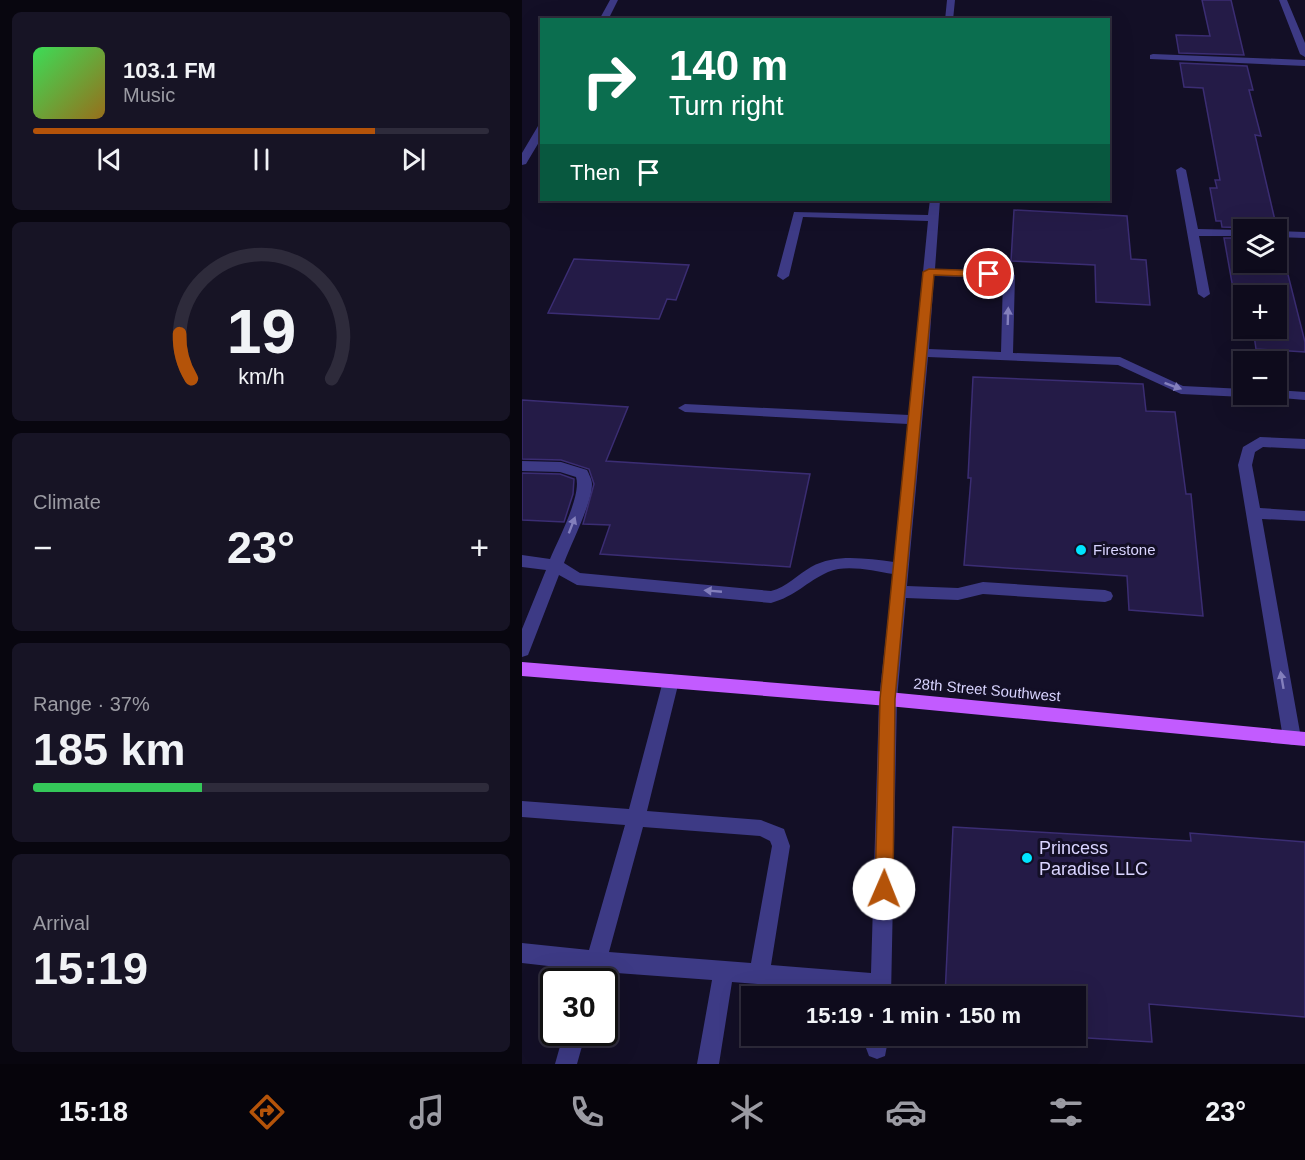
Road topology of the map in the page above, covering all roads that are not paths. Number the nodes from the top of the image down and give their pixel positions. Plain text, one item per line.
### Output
1 (614, 0) edge
2 (951, 0) edge
3 (1283, 0) edge
4 (604, 18) edge
5 (949, 18) edge
6 (1305, 54) edge
7 (1153, 57) dead end
8 (1305, 63) edge
9 (540, 131) edge
10 (522, 162) edge
11 (1181, 170) dead end
12 (935, 201) edge
13 (933, 218) junction
14 (1192, 232) junction
15 (1233, 233) edge
16 (1287, 234) edge
17 (1305, 235) edge
18 (929, 272) junction
19 (783, 276) dead end
20 (1204, 294) dead end
21 (922, 352) junction
22 (1007, 356) junction
23 (1233, 392) edge
24 (1287, 395) edge
25 (1305, 396) edge
26 (685, 408) dead end
27 (915, 420) junction
28 (1305, 444) edge
29 (522, 466) edge
30 (1253, 513) junction
31 (1305, 516) edge
32 (522, 561) edge
33 (556, 566) junction
34 (901, 570) junction
35 (899, 592) junction
36 (1105, 596) dead end
37 (522, 650) edge
38 (522, 669) edge
39 (671, 681) junction
40 (888, 699) junction
41 (1298, 738) edge
42 (522, 809) edge
43 (636, 818) junction
44 (522, 953) edge
45 (596, 961) junction
46 (594, 968) edge
47 (724, 971) junction
48 (759, 974) junction
49 (850, 986) edge
50 (881, 986) edge
51 (571, 1046) edge
52 (566, 1064) edge
53 (708, 1064) edge

1 - 4 street
2 - 5 street
3 - 6 street
7 - 8 street
9 - 10 street
11 - 14 street
12 - 13 street
13 - 18 street
13 - 19 street
14 - 15 street
14 - 20 street
16 - 17 street
18 - 21 street
22 -> 18 street
21 - 22 street
21 - 27 street
22 -> 23 street
24 - 25 street
26 - 27 street
27 - 34 street
28 - 30 street
33 -> 29 street
30 - 31 street
41 -> 30 street
32 - 33 street
34 -> 33 street
33 - 37 street
34 - 35 street
35 - 36 street
35 - 40 street
38 - 39 main road, 28th Street Southwest
39 - 40 main road, 28th Street Southwest
39 - 43 street
40 - 41 main road, 28th Street Southwest
40 - 50 street
42 - 43 street
43 - 45 street
43 - 48 street
44 - 45 street
45 - 46 street
45 - 47 street
47 - 48 street
47 - 53 street
48 - 49 street
51 - 52 street

